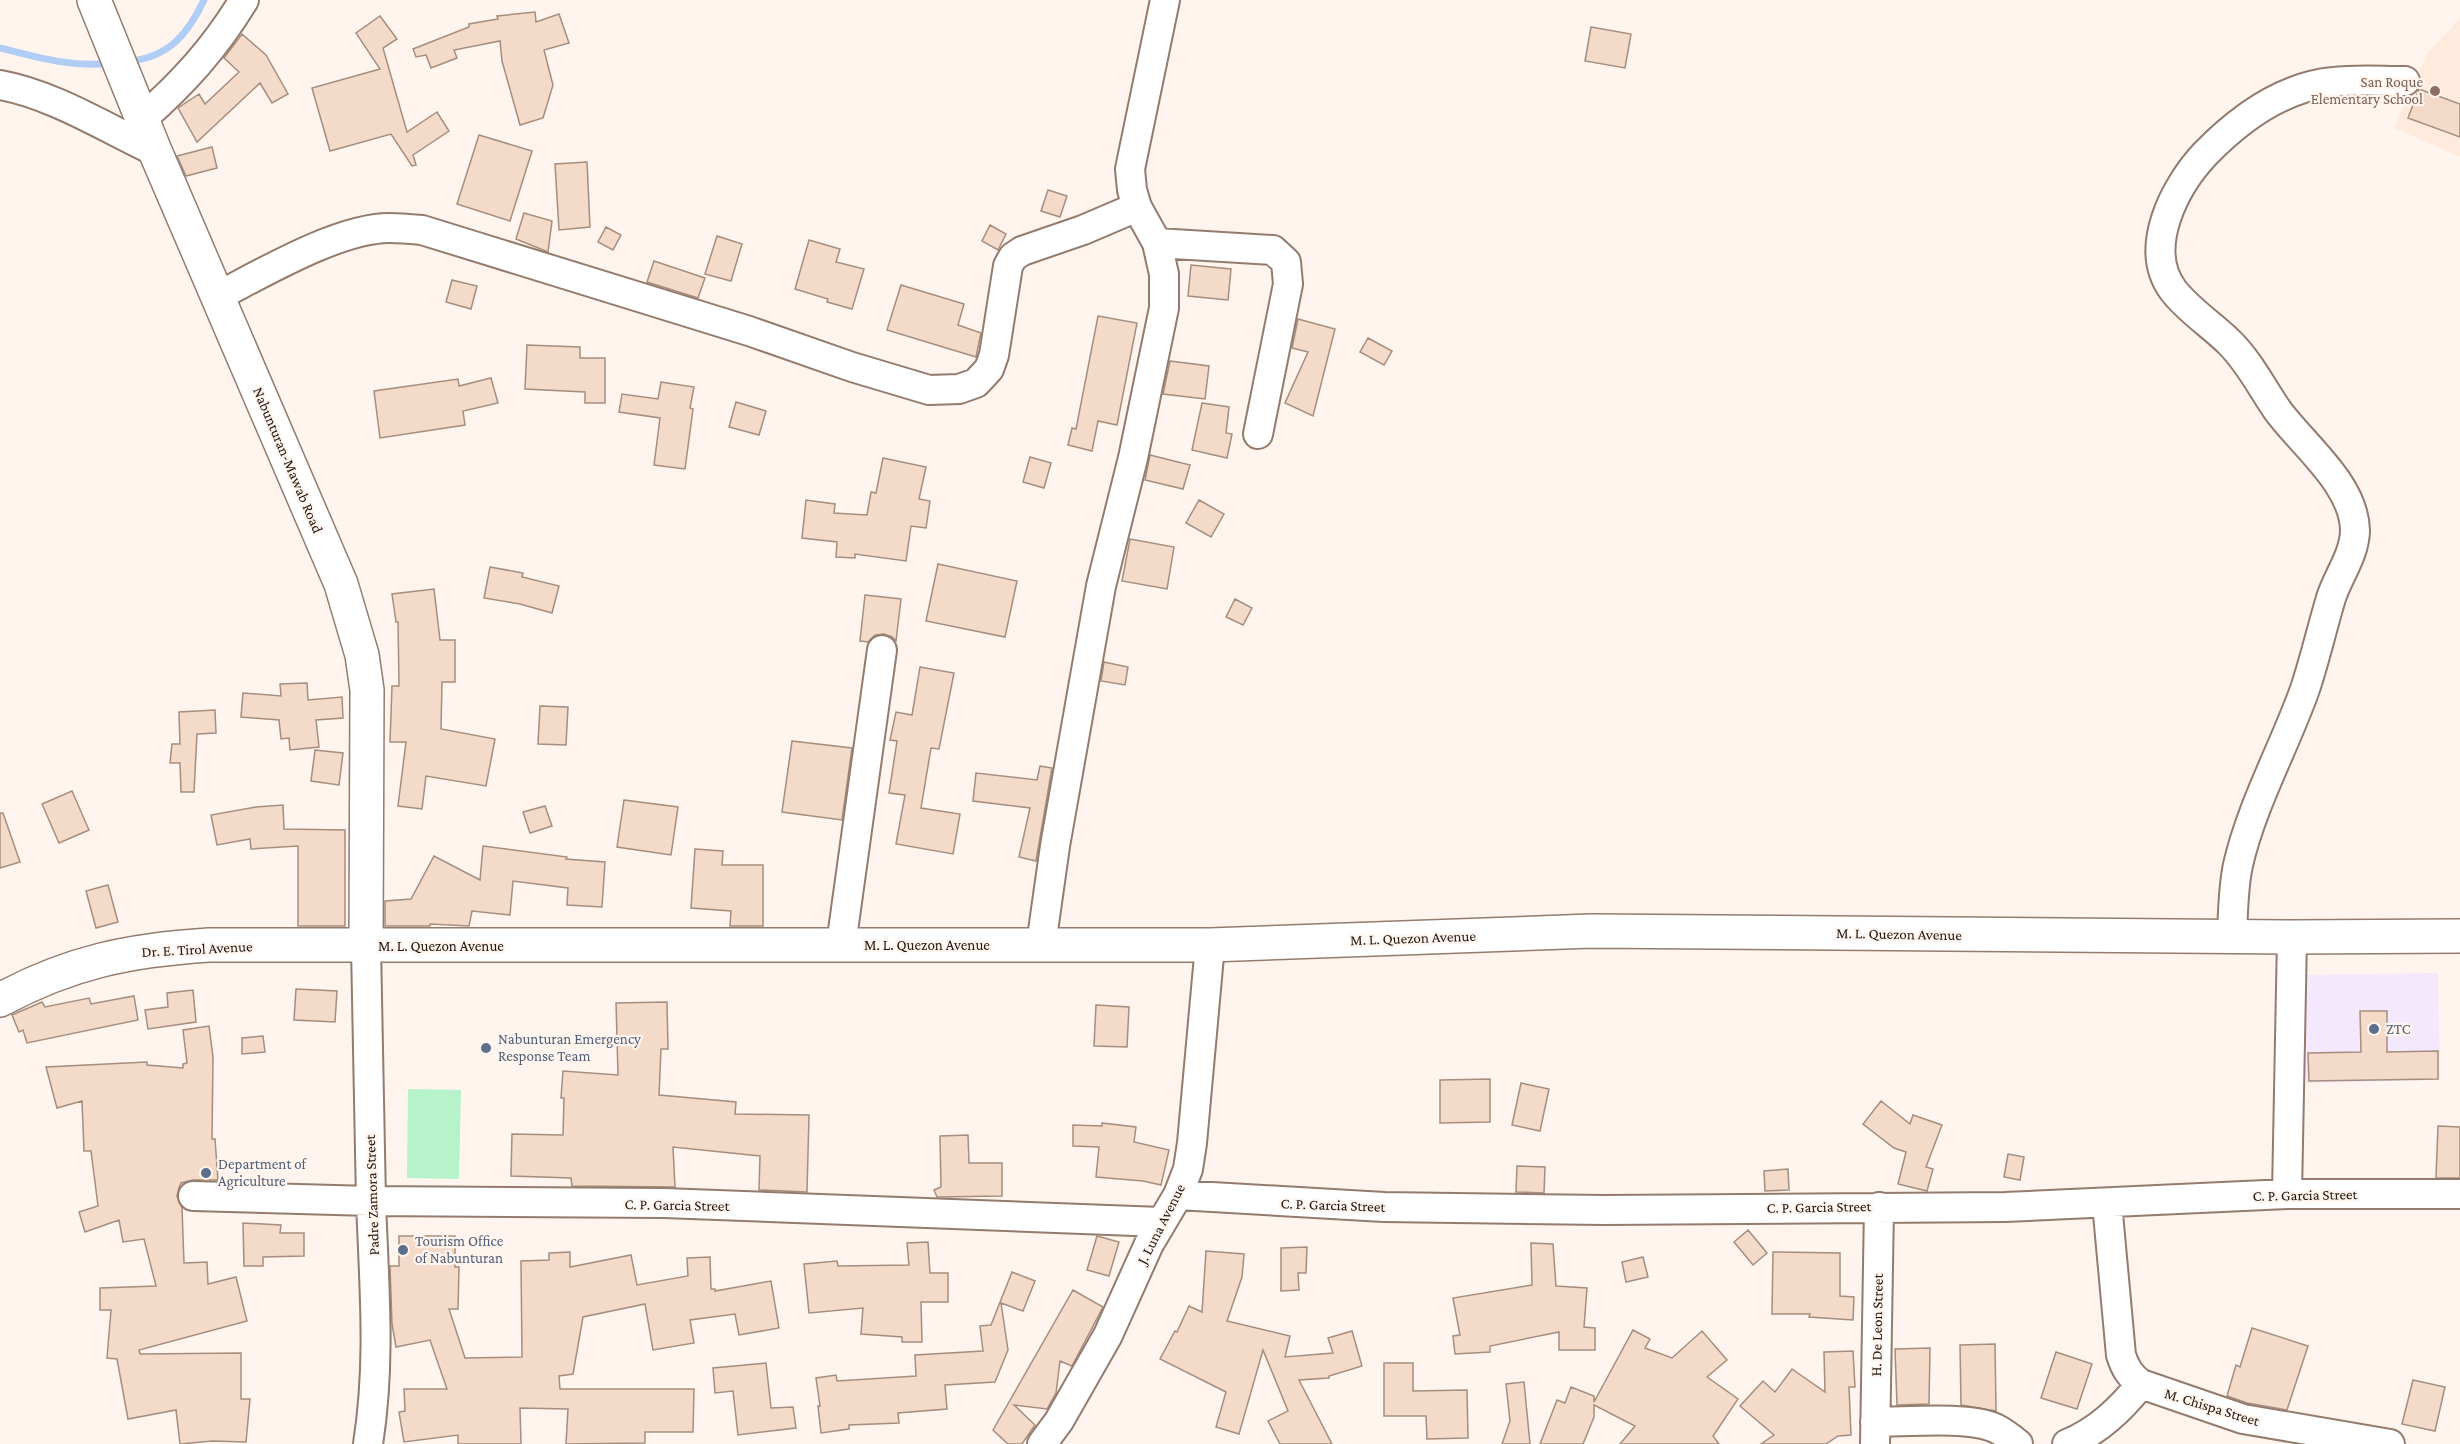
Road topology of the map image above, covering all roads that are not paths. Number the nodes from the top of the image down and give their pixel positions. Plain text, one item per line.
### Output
1 (94, 0) edge
2 (243, 0) edge
3 (1165, 0) edge
4 (2405, 81) dead end
5 (0, 85) edge
6 (136, 106) junction
7 (155, 151) junction
8 (1137, 207) junction
9 (1157, 243) junction
10 (218, 296) junction
11 (1258, 434) dead end
12 (882, 650) dead end
13 (2460, 936) edge
14 (2232, 937) junction
15 (2292, 938) junction
16 (841, 945) junction
17 (1041, 945) junction
18 (1210, 945) junction
19 (366, 946) junction
20 (0, 1000) edge
21 (2287, 1194) junction
22 (2460, 1194) edge
23 (193, 1196) dead end
24 (1178, 1196) junction
25 (371, 1201) junction
26 (2107, 1203) junction
27 (1879, 1207) junction
28 (1161, 1222) junction
29 (2141, 1384) junction
30 (1875, 1433) edge
31 (368, 1444) edge
32 (1042, 1444) edge
33 (2018, 1444) edge
34 (2067, 1444) edge
35 (2390, 1444) edge

1 - 6 main road, Nabunturan-Mawab Road
2 - 6 street
3 - 8 street
4 - 14 street
5 - 7 street
6 - 7 main road, Nabunturan-Mawab Road
7 - 10 main road, Nabunturan-Mawab Road
8 - 9 street
8 - 10 street
9 - 11 street
9 - 17 street
10 - 19 main road, Nabunturan-Mawab Road
12 - 16 street
13 - 15 main road, M. L. Quezon Avenue
14 - 15 main road, M. L. Quezon Avenue
14 - 18 main road, M. L. Quezon Avenue
15 - 21 street
16 - 17 main road, M. L. Quezon Avenue
16 - 19 main road, M. L. Quezon Avenue
17 - 18 main road, M. L. Quezon Avenue
18 - 24 street, J. Luna Avenue
19 - 20 main road, Dr. E. Tirol Avenue
19 - 25 street, Padre Zamora Street
21 - 22 street, C. P. Garcia Street
21 - 26 street, C. P. Garcia Street
23 - 25 street, C. P. Garcia Street
24 - 27 street, C. P. Garcia Street
24 - 28 street, J. Luna Avenue
25 - 28 street, C. P. Garcia Street
25 - 31 street, Padre Zamora Street
26 - 27 street, C. P. Garcia Street
26 - 29 street
27 - 30 street, H. De Leon Street
28 - 32 street, J. Luna Avenue
29 - 34 street
29 - 35 street, M. Chispa Street
30 - 33 street

